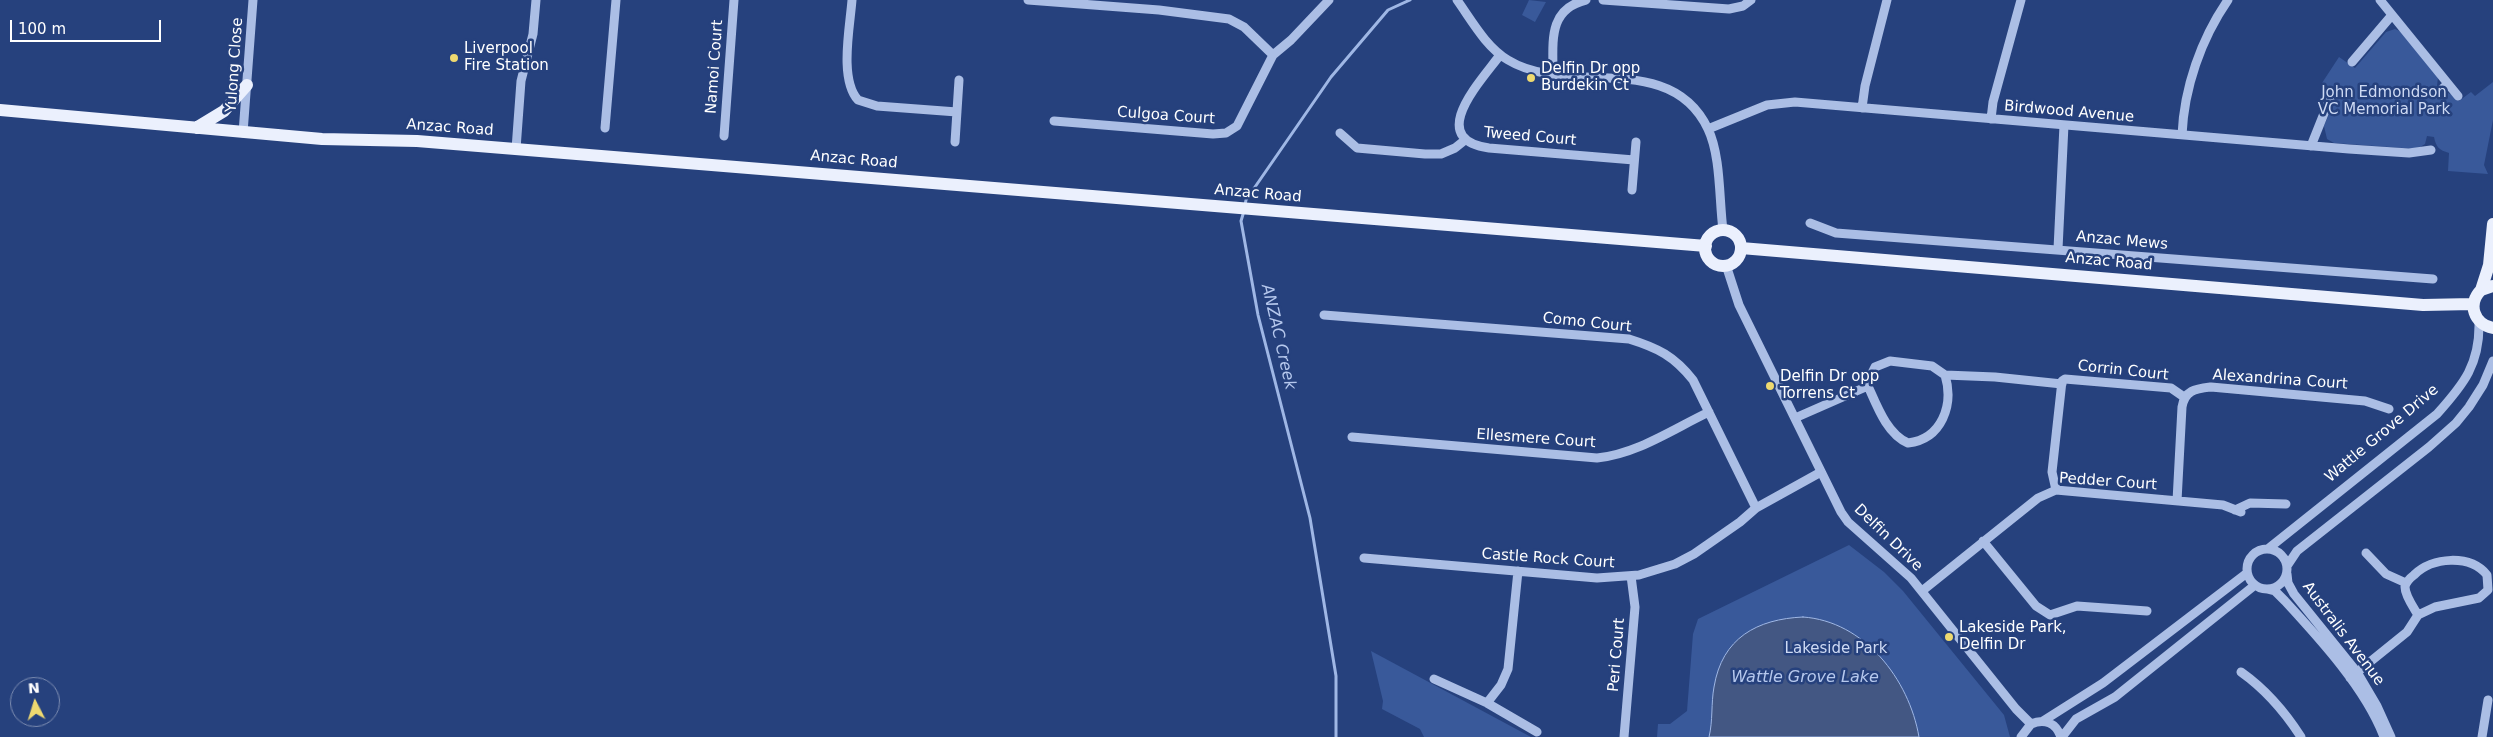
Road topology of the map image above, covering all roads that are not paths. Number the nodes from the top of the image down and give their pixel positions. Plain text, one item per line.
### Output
1 (253, 0) edge
2 (536, 0) edge
3 (616, 0) edge
4 (734, 0) edge
5 (852, 0) edge
6 (1028, 0) edge
7 (1329, 0) edge
8 (1457, 0) edge
9 (1586, 0) edge
10 (1603, 0) edge
11 (1751, 0) edge
12 (1887, 0) edge
13 (2021, 0) edge
14 (2228, 0) edge
15 (2380, 0) edge
16 (2392, 15) junction
17 (1273, 54) junction
18 (1500, 55) junction
19 (2352, 62) dead end
20 (1553, 74) junction
21 (960, 80) dead end
22 (2448, 84) junction
23 (247, 85) junction
24 (2436, 94) dead end
25 (2331, 96) dead end
26 (2458, 96) dead end
27 (1862, 108) junction
28 (0, 110) edge
29 (957, 112) junction
30 (1991, 119) junction
31 (1054, 121) dead end
32 (2064, 125) junction
33 (196, 128) junction
34 (604, 128) dead end
35 (1708, 129) junction
36 (243, 133) junction
37 (1340, 133) dead end
38 (2182, 135) junction
39 (724, 136) dead end
40 (1464, 140) junction
41 (955, 142) dead end
42 (1636, 142) dead end
43 (2311, 146) junction
44 (516, 149) junction
45 (2431, 150) dead end
46 (1634, 160) junction
47 (1632, 190) dead end
48 (1810, 223) dead end
49 (2493, 224) edge
50 (1723, 230) junction
51 (1706, 246) junction
52 (1741, 248) junction
53 (2058, 249) junction
54 (1726, 266) junction
55 (2433, 279) dead end
56 (2487, 288) edge
57 (2473, 304) junction
58 (1324, 315) dead end
59 (2480, 322) junction
60 (2493, 328) edge
61 (2493, 361) edge
62 (1945, 375) junction
63 (2062, 384) junction
64 (1868, 386) junction
65 (2184, 396) junction
66 (2389, 409) dead end
67 (1709, 412) junction
68 (1795, 418) junction
69 (1352, 437) dead end
70 (1821, 472) junction
71 (2056, 490) junction
72 (2177, 501) junction
73 (2286, 504) dead end
74 (1756, 508) junction
75 (1983, 540) junction
76 (2269, 548) junction
77 (2366, 553) dead end
78 (1364, 558) dead end
79 (2287, 570) junction
80 (1518, 571) junction
81 (2247, 573) junction
82 (1631, 576) junction
83 (2406, 583) junction
84 (2255, 585) junction
85 (2268, 589) junction
86 (1922, 591) junction
87 (2147, 611) dead end
88 (2418, 615) junction
89 (2241, 672) dead end
90 (2354, 675) junction
91 (1434, 679) dead end
92 (2488, 700) dead end
93 (1487, 703) junction
94 (2043, 721) junction
95 (2031, 724) junction
96 (1537, 732) dead end
97 (1624, 737) edge
98 (2021, 737) edge
99 (2062, 737) edge
100 (2301, 737) edge
101 (2384, 737) edge
102 (2391, 737) edge
103 (2482, 737) edge

1 - 23 street, Yulong Close
2 - 44 street
3 - 34 street
4 - 39 street, Namoi Court
5 - 29 street
6 - 17 street
7 - 17 street, Culgoa Court
8 - 18 street
9 - 20 street
10 - 11 street
12 - 27 street
13 - 30 street
14 - 38 street
15 - 16 street
16 - 19 street
16 - 22 street
17 - 31 street, Culgoa Court
18 - 20 street
18 - 40 street, Tweed Court
20 - 35 street
21 - 29 street
22 - 24 street
22 - 26 street
23 - 33 main road
23 - 36 street, Yulong Close
25 - 43 street
27 - 30 street, Birdwood Avenue
27 - 35 street, Birdwood Avenue
28 - 33 main road, Anzac Road
29 - 41 street
30 - 32 street, Birdwood Avenue
32 - 38 street, Birdwood Avenue
32 - 53 street
33 - 36 main road, Anzac Road
35 - 50 street
36 - 44 main road, Anzac Road
37 - 40 street
38 - 43 street, Birdwood Avenue
40 - 46 street, Tweed Court
42 - 46 street
43 - 45 street, Birdwood Avenue
44 - 51 main road, Anzac Road
46 - 47 street
48 - 53 street, Anzac Mews
49 - 56 main road
50 - 51 main road
50 - 52 main road
51 - 54 main road
52 - 54 main road
52 - 57 main road, Anzac Road
53 - 55 street, Anzac Mews
54 - 68 street, Delfin Drive
56 - 57 main road
57 - 59 main road
58 - 67 street, Como Court
59 - 60 main road
59 - 76 street, Wattle Grove Drive
61 - 79 street
62 - 63 street, Corrin Court
62 - 64 street
62 - 64 street
63 - 65 street, Corrin Court
63 - 71 street, Corrin Court
64 - 68 street
65 - 66 street, Alexandrina Court
65 - 72 street
67 - 69 street, Ellesmere Court
67 - 74 street, Como Court
68 - 70 street, Delfin Drive
70 - 74 street, Castle Rock Court
70 - 86 street, Delfin Drive
71 - 72 street, Pedder Court
71 - 75 street, Pedder Court
72 - 73 street, Pedder Court
74 - 82 street, Castle Rock Court
75 - 86 street, Pedder Court
75 - 87 street
76 - 79 street
76 - 81 street
77 - 83 street
78 - 80 street, Castle Rock Court
79 - 85 street
79 - 90 street, Australis Avenue
80 - 82 street, Castle Rock Court
80 - 93 street
81 - 84 street
81 - 94 street
82 - 97 street, Peri Court
83 - 88 street
83 - 88 street
84 - 85 street
84 - 99 street
85 - 90 street, Australis Avenue
86 - 95 street, Delfin Drive
88 - 90 street
89 - 100 street
90 - 101 street, Australis Avenue
90 - 102 street, Australis Avenue
91 - 93 street
92 - 103 street
93 - 96 street
94 - 95 street
94 - 99 street
95 - 98 street

